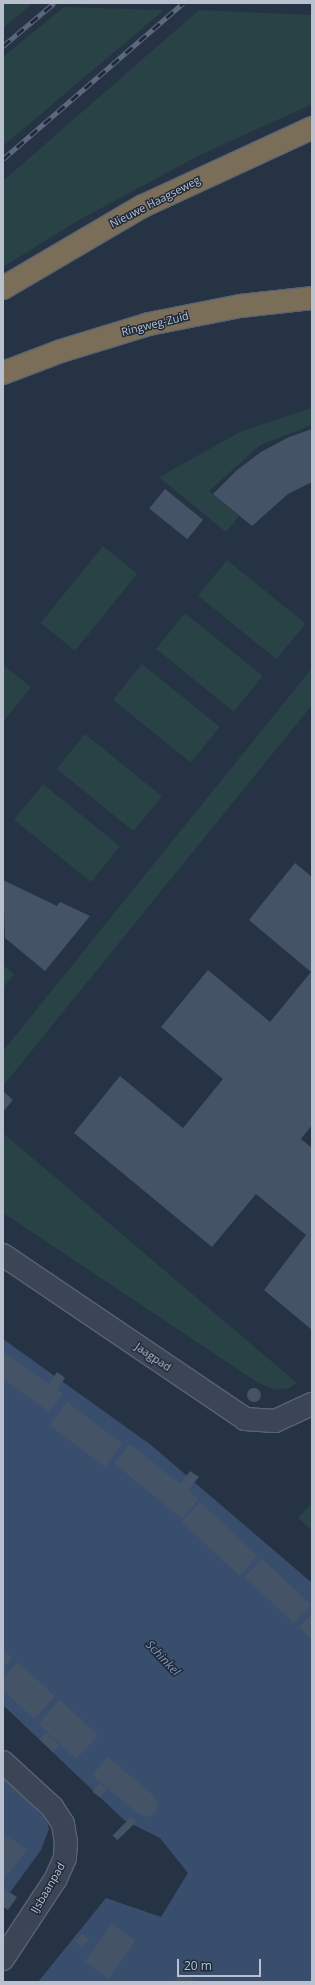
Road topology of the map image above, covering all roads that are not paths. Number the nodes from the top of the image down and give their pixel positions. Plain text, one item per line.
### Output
1 (312, 128) edge
2 (3, 288) edge
3 (312, 298) edge
4 (3, 373) edge
5 (3, 1255) edge
6 (312, 1404) edge
7 (3, 1762) edge
8 (3, 1959) edge

1 - 2 highway, Nieuwe Haagseweg
3 - 4 highway, Ringweg-Zuid
5 - 6 street, Jaagpad
7 - 8 street, IJsbaanpad

